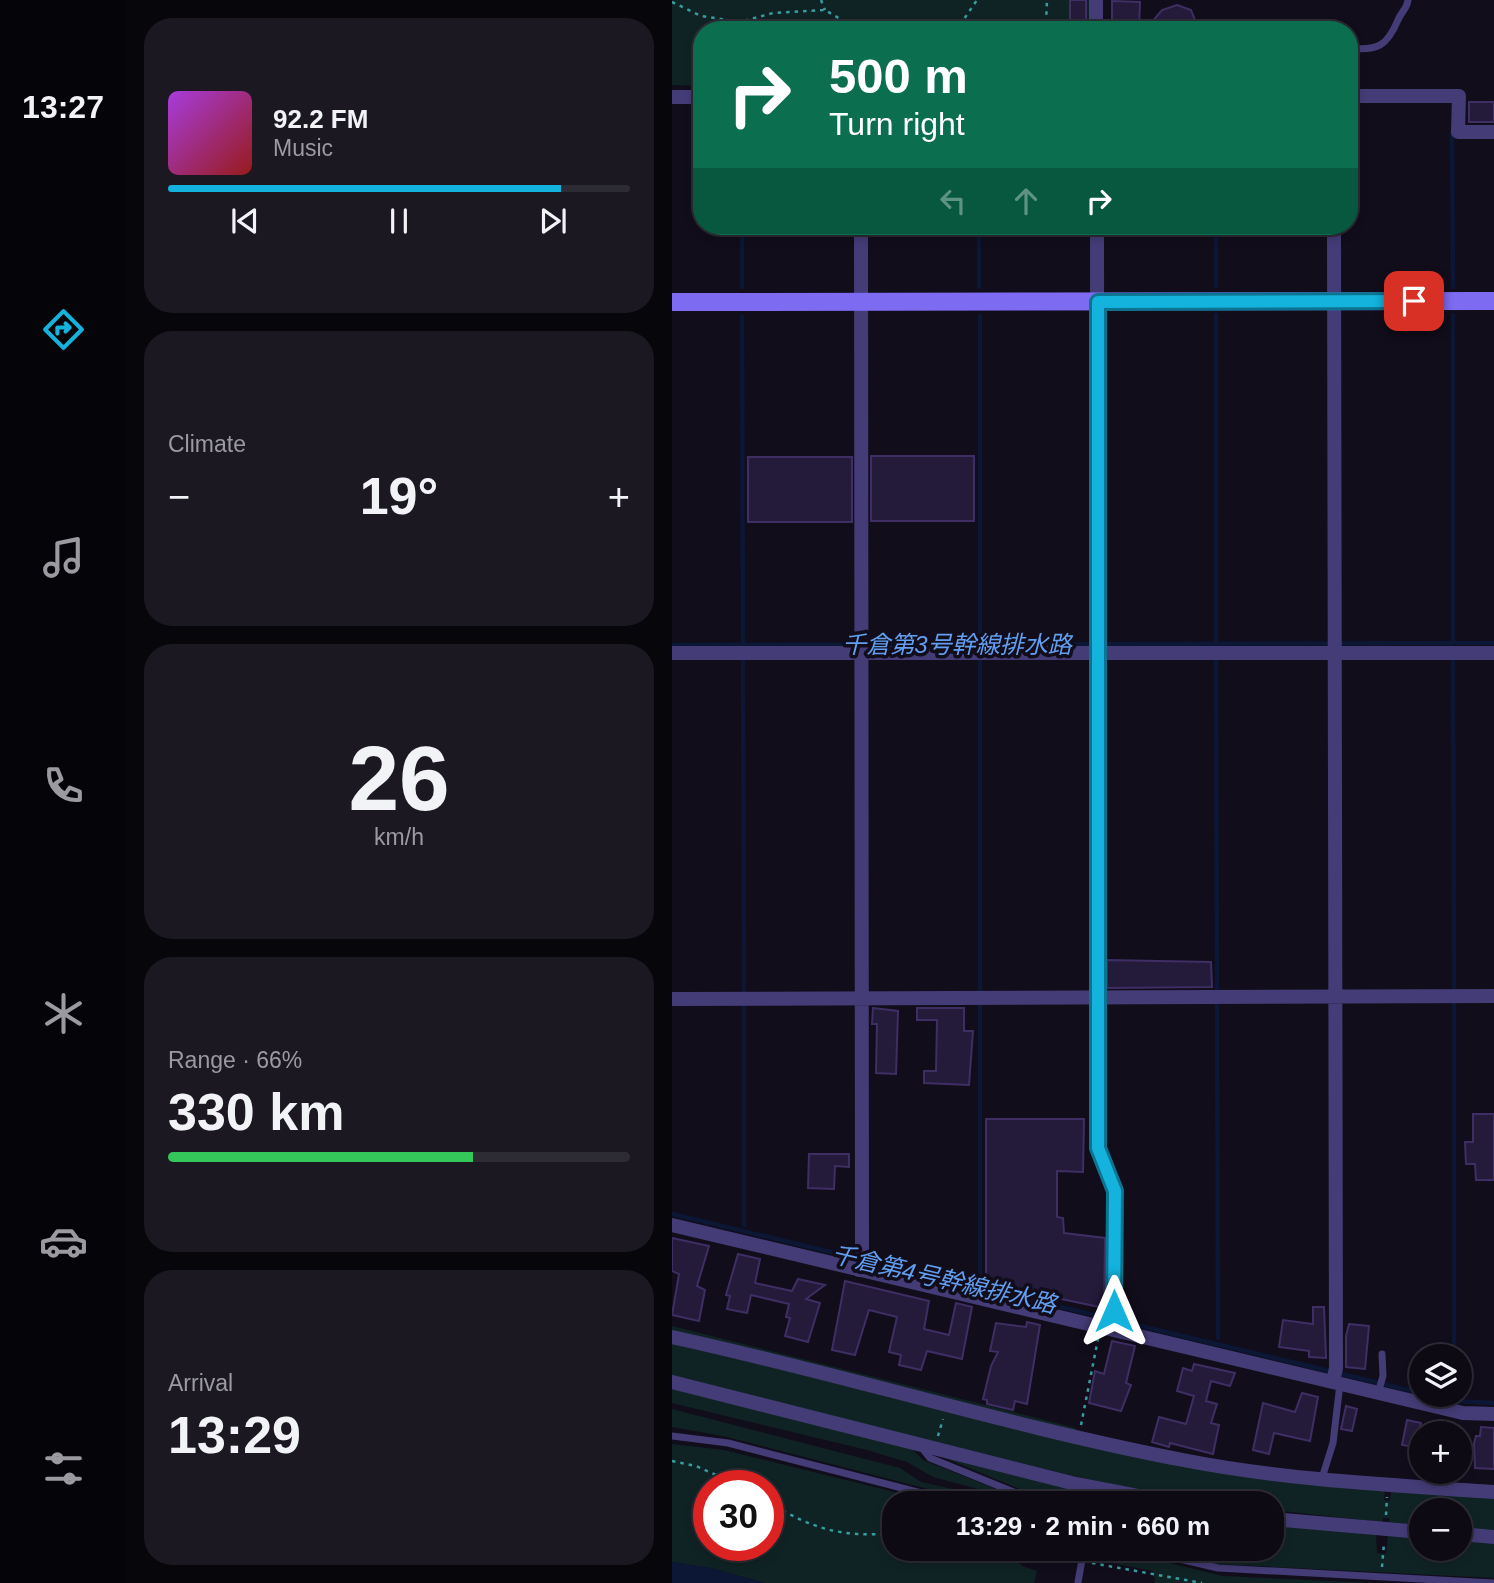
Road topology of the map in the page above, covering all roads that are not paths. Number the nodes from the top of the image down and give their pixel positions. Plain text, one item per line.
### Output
1 (1096, 0) edge
2 (1408, 0) edge
3 (1096, 21) edge
4 (1358, 48) edge
5 (1358, 96) edge
6 (672, 97) edge
7 (693, 97) edge
8 (1494, 132) edge
9 (861, 235) edge
10 (1097, 235) edge
11 (1334, 235) edge
12 (1334, 301) junction
13 (1494, 301) edge
14 (672, 302) edge
15 (861, 302) junction
16 (1098, 302) junction
17 (861, 647) junction
18 (1098, 647) junction
19 (1336, 647) junction
20 (672, 653) edge
21 (1494, 653) edge
22 (1336, 996) junction
23 (1494, 996) edge
24 (862, 998) junction
25 (1099, 998) junction
26 (672, 999) edge
27 (672, 1225) edge
28 (861, 1263) junction
29 (1109, 1324) junction
30 (672, 1337) edge
31 (1382, 1354) dead end
32 (1336, 1378) junction
33 (672, 1382) edge
34 (1378, 1392) junction
35 (1494, 1414) edge
36 (672, 1436) edge
37 (920, 1446) junction
38 (1322, 1478) junction
39 (914, 1491) edge
40 (1011, 1491) edge
41 (1113, 1491) edge
42 (1494, 1492) edge
43 (1284, 1520) edge
44 (1409, 1531) edge
45 (1472, 1535) edge
46 (1494, 1537) edge
47 (1082, 1561) edge
48 (1186, 1561) edge
49 (1078, 1582) edge
50 (1494, 1583) edge

1 - 3 street
2 - 4 lane
5 - 8 street
6 - 7 street
9 - 15 street
10 - 16 street
11 - 12 street
12 - 13 street
12 - 16 street
12 - 19 street
14 - 15 street
15 - 16 street
15 - 17 street
16 - 18 street
17 - 18 street
17 - 20 street
17 - 24 street
18 - 19 street
18 - 25 street
19 - 21 street
19 - 22 street
22 - 23 street
22 - 25 street
22 - 32 street
24 - 25 street
24 - 26 street
24 - 28 street
25 - 29 street
27 - 28 street
28 - 29 street
29 - 32 street
30 - 38 street
31 - 34 lane
32 - 34 street
32 - 38 lane
33 - 37 street
34 - 35 street
36 - 39 lane
37 - 40 lane
37 - 41 street
38 - 42 street
43 - 44 street
45 - 46 street
47 - 49 lane
48 - 50 lane

